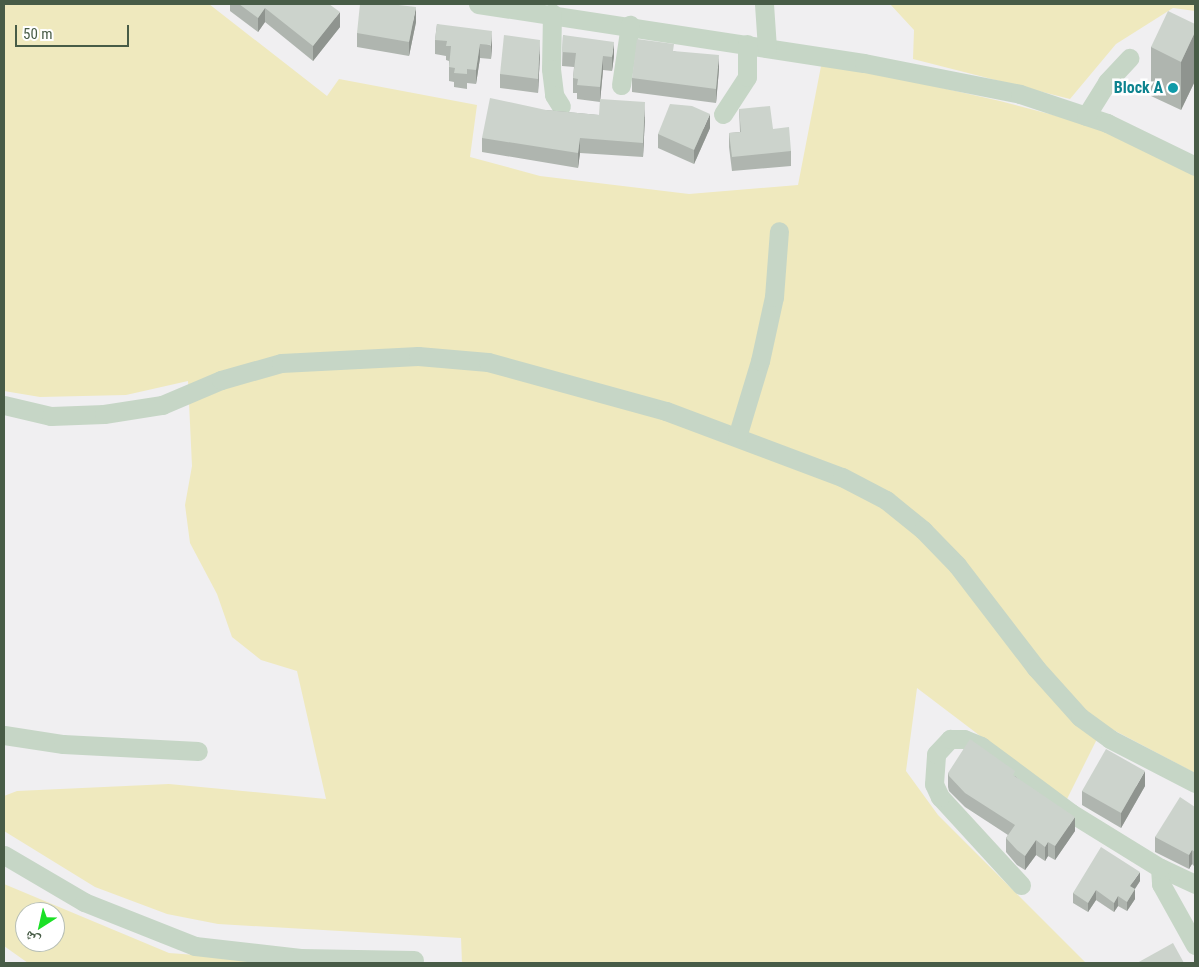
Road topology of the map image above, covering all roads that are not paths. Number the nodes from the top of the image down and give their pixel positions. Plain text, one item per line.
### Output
1 (478, 4) edge
2 (764, 4) edge
3 (552, 13) junction
4 (630, 25) junction
5 (747, 44) junction
6 (767, 48) junction
7 (1129, 58) dead end
8 (621, 85) dead end
9 (561, 106) dead end
10 (723, 114) dead end
11 (1086, 116) junction
12 (1195, 166) edge
13 (780, 230) dead end
14 (4, 405) edge
15 (737, 436) junction
16 (4, 735) edge
17 (198, 751) dead end
18 (1195, 783) edge
19 (4, 856) edge
20 (1160, 868) junction
21 (1195, 884) edge
22 (1022, 885) dead end
23 (1195, 945) edge
24 (414, 960) dead end

1 - 3 street
2 - 6 street
3 - 4 street
3 - 9 street
4 - 5 street
4 - 8 street
5 - 6 street
5 - 10 street
6 - 11 street
7 - 11 street
11 - 12 street
13 - 15 street
14 - 15 street
15 - 18 street
16 - 17 street
19 - 24 street
20 - 21 street
20 - 22 street
20 - 23 street

